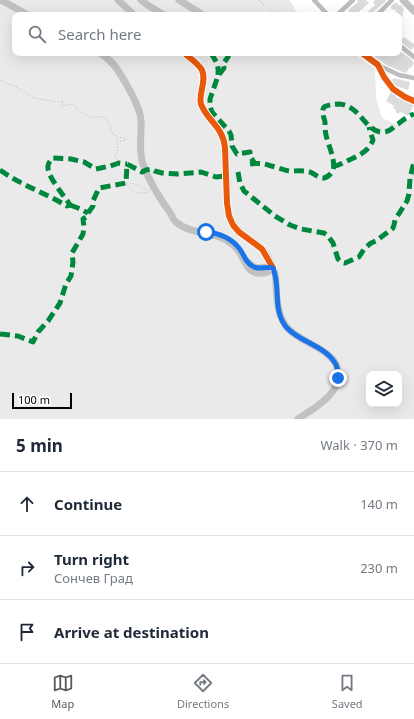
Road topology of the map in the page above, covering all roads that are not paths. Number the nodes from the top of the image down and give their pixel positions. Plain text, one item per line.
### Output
1 (1, 0) edge
2 (118, 0) edge
3 (141, 0) edge
4 (179, 0) edge
5 (314, 0) edge
6 (353, 0) edge
7 (392, 0) edge
8 (403, 0) edge
9 (414, 11) edge
10 (23, 12) edge
11 (131, 12) edge
12 (159, 12) edge
13 (198, 12) edge
14 (325, 12) edge
15 (340, 12) edge
16 (380, 12) edge
17 (402, 47) edge
18 (104, 56) edge
19 (188, 56) edge
20 (366, 56) edge
21 (414, 56) edge
22 (378, 65) junction
23 (414, 78) edge
24 (414, 101) edge
25 (227, 193) junction
26 (186, 228) junction
27 (266, 256) junction
28 (260, 268) junction
29 (273, 268) junction
30 (266, 272) junction
31 (276, 280) junction
32 (298, 419) edge

1 - 10 main road
2 - 11 main road
3 - 12 main road
4 - 13 main road
5 - 14 street
6 - 15 street
7 - 16 street
8 - 9 main road
17 - 21 street
18 - 26 main road
19 - 25 main road
20 - 22 street
22 - 23 street
22 - 24 street
25 - 27 main road
25 - 29 main road
26 - 28 main road
26 - 30 main road
27 - 28 main road
27 - 29 main road
28 - 29 main road
29 - 30 main road
29 - 31 main road
30 - 31 main road
31 - 32 main road

